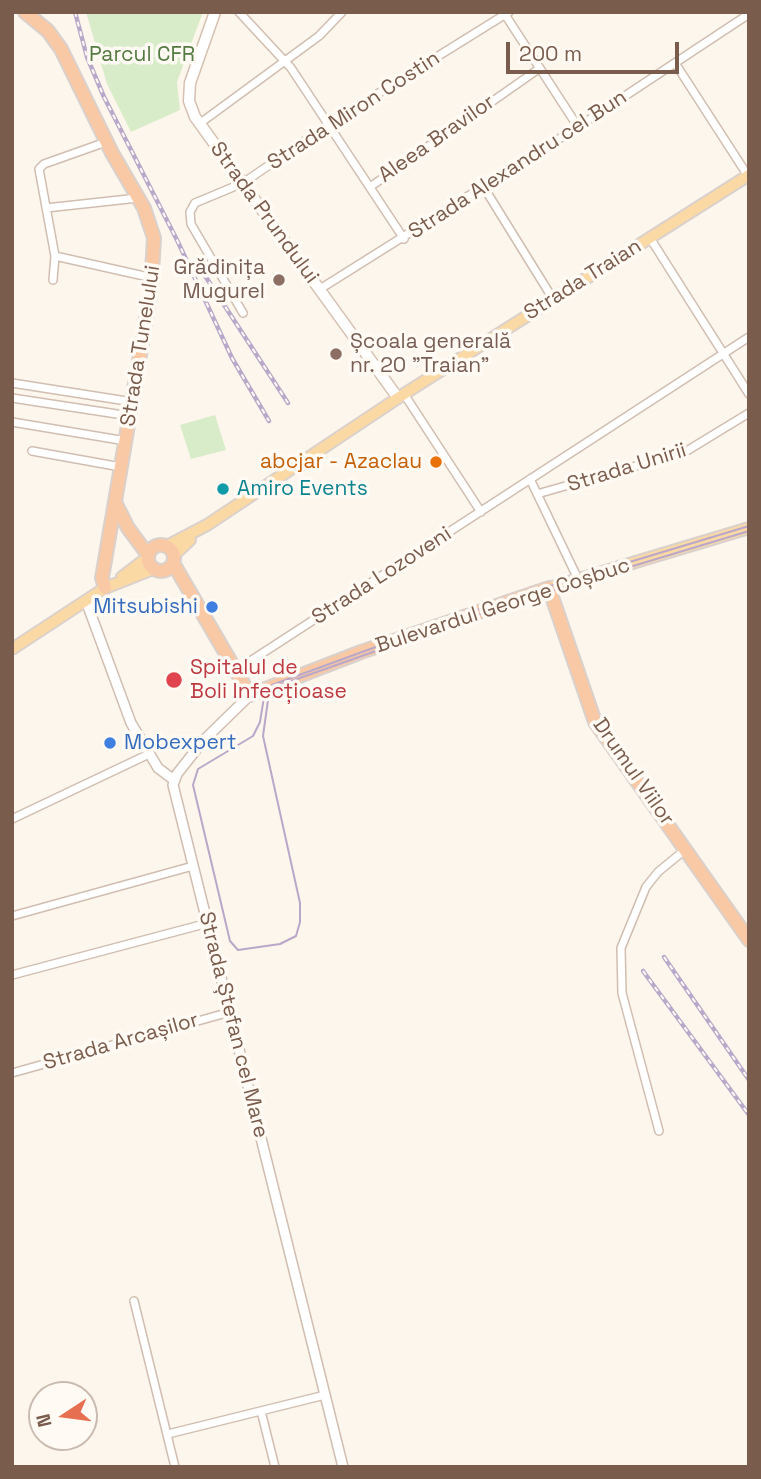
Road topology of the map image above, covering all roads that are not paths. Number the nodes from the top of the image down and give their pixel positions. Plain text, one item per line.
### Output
1 (25, 12) edge
2 (215, 12) edge
3 (239, 12) edge
4 (342, 12) edge
5 (506, 13) edge
6 (749, 14) edge
7 (284, 60) junction
8 (675, 63) junction
9 (540, 68) junction
10 (200, 124) junction
11 (329, 124) junction
12 (578, 127) junction
13 (106, 142) junction
14 (749, 176) edge
15 (243, 183) junction
16 (370, 187) junction
17 (484, 187) junction
18 (138, 198) junction
19 (46, 208) junction
20 (650, 238) junction
21 (404, 239) junction
22 (55, 256) junction
23 (153, 278) junction
24 (53, 280) dead end
25 (320, 289) junction
26 (553, 299) junction
27 (243, 313) dead end
28 (749, 337) edge
29 (724, 353) junction
30 (12, 383) edge
31 (749, 394) edge
32 (401, 396) junction
33 (12, 398) edge
34 (133, 402) junction
35 (749, 413) edge
36 (130, 416) junction
37 (12, 422) edge
38 (126, 441) junction
39 (32, 452) dead end
40 (122, 467) junction
41 (530, 479) junction
42 (537, 494) junction
43 (116, 504) junction
44 (481, 512) junction
45 (749, 528) edge
46 (160, 558) junction
47 (578, 579) junction
48 (105, 588) junction
49 (549, 588) junction
50 (86, 601) junction
51 (12, 649) edge
52 (234, 671) junction
53 (250, 695) junction
54 (149, 754) junction
55 (174, 780) junction
56 (12, 819) edge
57 (686, 849) junction
58 (193, 866) junction
59 (12, 916) edge
60 (208, 923) junction
61 (749, 940) edge
62 (12, 975) edge
63 (230, 1012) junction
64 (12, 1073) edge
65 (659, 1131) dead end
66 (134, 1301) dead end
67 (326, 1395) junction
68 (261, 1411) junction
69 (168, 1434) junction
70 (175, 1467) edge
71 (275, 1467) edge
72 (343, 1467) edge

1 - 13 highway, Strada Tunelului
2 - 10 main road, Strada Prundului
3 - 7 street
4 - 7 street
5 - 9 street
5 - 11 street, Strada Miron Costin
6 - 8 street, Strada Alexandru cel Bun
7 - 10 street
7 - 11 street
8 - 12 street, Strada Alexandru cel Bun
8 - 14 street
9 - 12 street
9 - 16 street, Aleea Bravilor
10 - 15 main road, Strada Prundului
11 - 15 street, Strada Miron Costin
11 - 16 street
12 - 17 street, Strada Alexandru cel Bun
13 - 18 highway, Strada Tunelului
13 - 19 street
14 - 20 main road, Strada Traian
15 - 25 main road, Strada Prundului
15 - 27 street, Strada Miron Costin
16 - 21 street
17 - 21 street, Strada Alexandru cel Bun
17 - 26 street
18 - 19 street
18 - 23 highway, Strada Tunelului
19 - 22 street
20 - 26 main road, Strada Traian
20 - 29 street
21 - 25 street, Strada Alexandru cel Bun
22 - 23 street
22 - 24 street
23 - 34 highway, Strada Tunelului
25 - 32 main road, Strada Prundului
26 - 32 main road, Strada Traian
28 - 29 street, Strada Lozoveni
29 - 31 street
29 - 41 street, Strada Lozoveni
30 - 34 street
32 - 44 street, Strada Prundului
32 - 46 main road, Strada Traian
33 - 36 street
34 - 36 highway, Strada Tunelului
35 - 42 street, Strada Unirii
36 - 38 highway, Strada Tunelului
37 - 38 street
38 - 40 highway, Strada Tunelului
39 - 40 street
40 - 43 highway, Strada Tunelului
41 - 42 street
41 - 44 street, Strada Lozoveni
42 - 47 street
43 - 46 highway
43 - 48 highway, Strada Tunelului
44 - 52 street, Strada Lozoveni
45 - 47 main road, Bulevardul George Coșbuc
46 - 48 main road, Strada Traian
46 - 52 highway
47 - 49 main road, Bulevardul George Coșbuc
48 - 50 main road, Strada Traian
49 - 53 highway, Bulevardul George Coșbuc
49 - 57 highway, Drumul Viilor
50 - 51 main road, Strada Traian
50 - 54 street
52 - 53 highway
53 - 55 street, Bulevardul George Coșbuc
54 - 55 street
54 - 56 street
55 - 58 street, Strada Ștefan cel Mare
57 - 61 highway, Drumul Viilor
57 - 65 street
58 - 59 street
58 - 60 street, Strada Ștefan cel Mare
60 - 62 street
60 - 63 street, Strada Ștefan cel Mare
63 - 64 street, Strada Arcașilor
63 - 67 street, Strada Ștefan cel Mare
66 - 69 street
67 - 68 street
67 - 72 street, Strada Ștefan cel Mare
68 - 69 street
68 - 71 street
69 - 70 street

